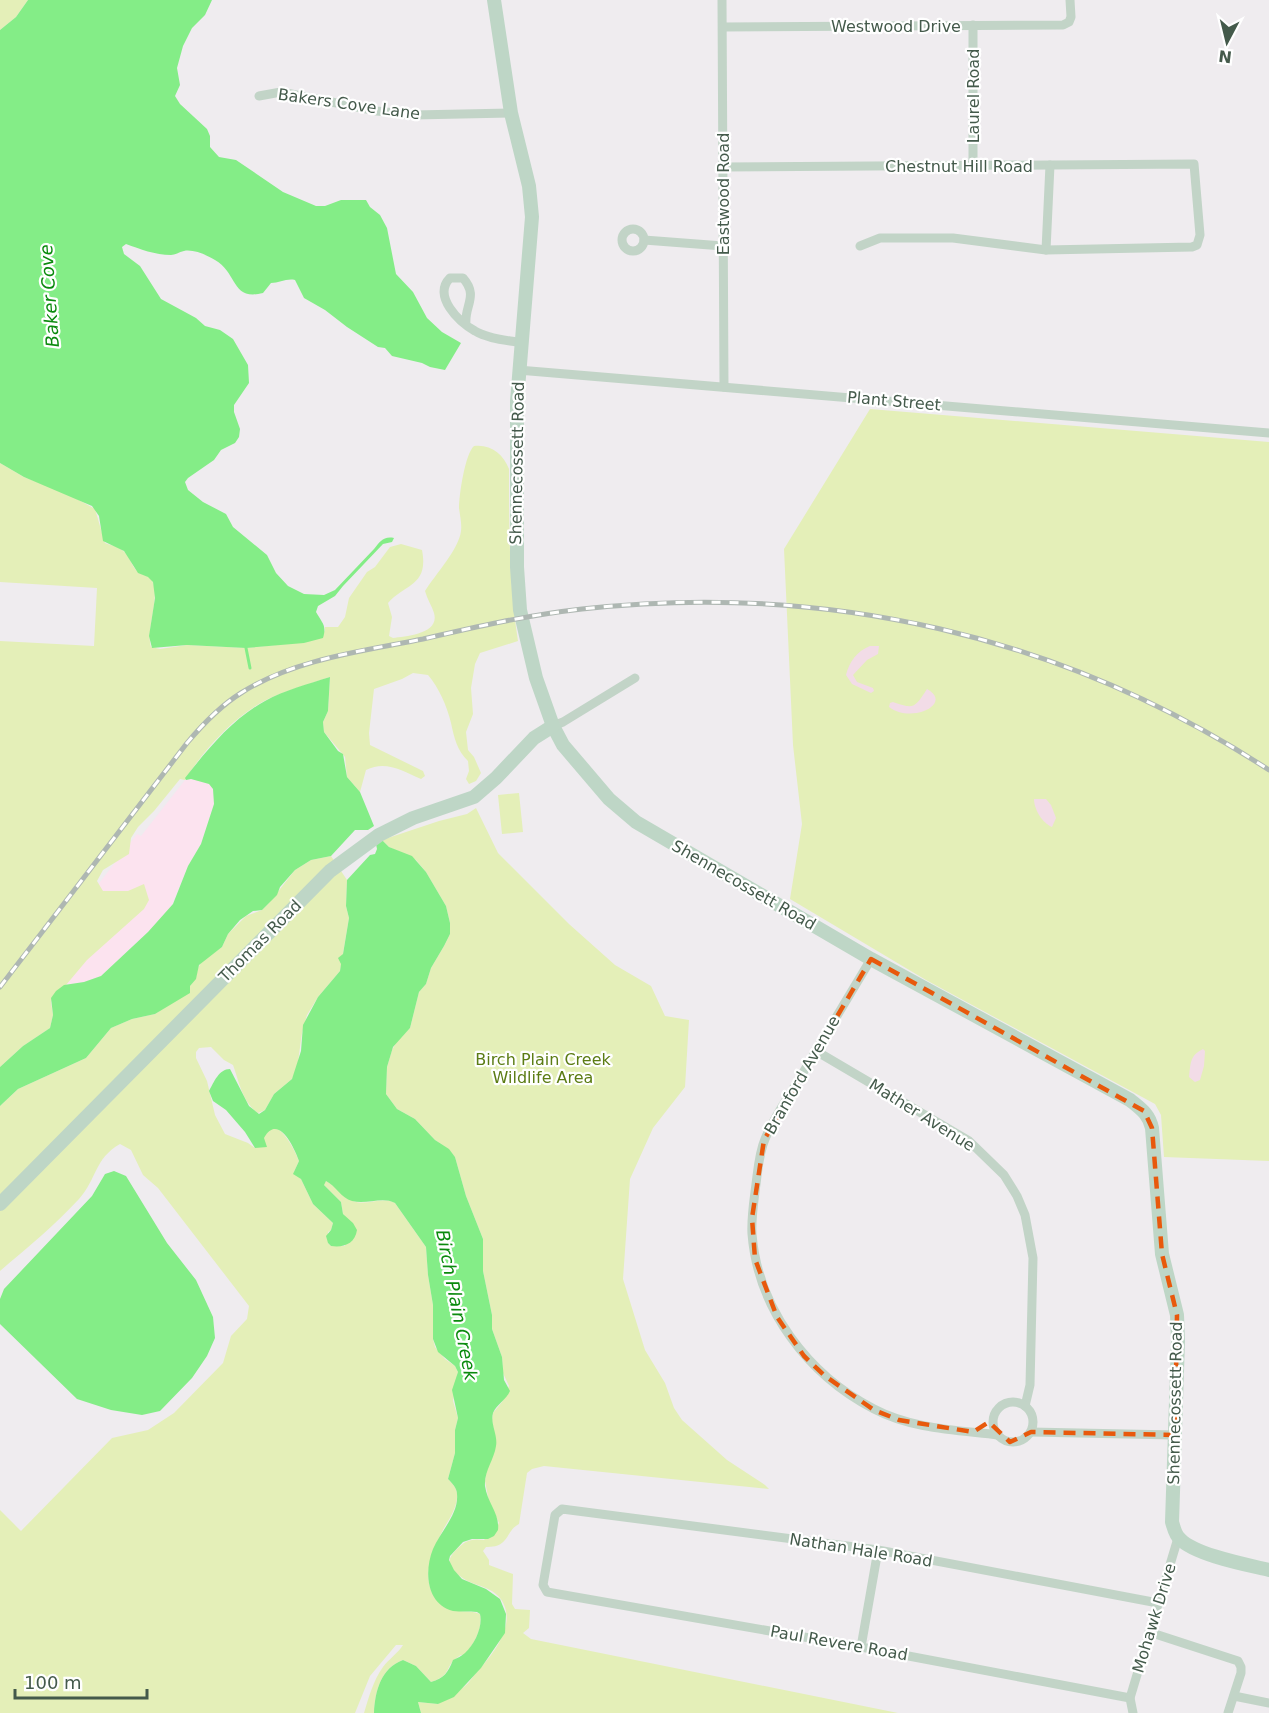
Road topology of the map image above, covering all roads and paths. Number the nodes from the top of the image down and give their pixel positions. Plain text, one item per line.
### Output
1 (494, 0) edge
2 (723, 0) edge
3 (1070, 0) edge
4 (973, 25) junction
5 (723, 27) junction
6 (259, 96) dead end
7 (511, 113) junction
8 (1050, 165) junction
9 (973, 166) junction
10 (723, 167) junction
11 (644, 240) dead end
12 (723, 246) junction
13 (860, 246) dead end
14 (1046, 250) junction
15 (466, 324) junction
16 (522, 343) junction
17 (518, 370) junction
18 (724, 387) junction
19 (1269, 433) edge
20 (635, 678) dead end
21 (553, 726) junction
22 (871, 959) junction
23 (816, 1051) junction
24 (0, 1204) edge
25 (1025, 1406) junction
26 (993, 1422) junction
27 (973, 1432) junction
28 (1031, 1432) junction
29 (998, 1435) junction
30 (1175, 1435) junction
31 (1178, 1538) junction
32 (878, 1550) junction
33 (1269, 1570) edge
34 (547, 1592) joint
35 (1158, 1603) junction
36 (1149, 1632) junction
37 (861, 1647) junction
38 (1234, 1696) junction
39 (1130, 1698) junction
40 (1269, 1703) edge
41 (1133, 1713) edge
42 (1228, 1713) edge

1 - 7 main road, Shennecossett Road
2 - 5 street, Eastwood Road
3 - 4 street, Westwood Drive
4 - 5 street, Westwood Drive
4 - 9 street, Laurel Road
5 - 10 street, Eastwood Road
6 - 7 street, Bakers Cove Lane
7 - 16 main road, Shennecossett Road
8 - 9 street, Chestnut Hill Road
8 - 14 street
8 - 14 street, Chestnut Hill Road
9 - 10 street, Chestnut Hill Road
10 - 12 street, Eastwood Road
11 - 12 street
12 - 18 street, Eastwood Road
13 - 14 street
15 - 15 street
15 - 16 street
16 - 17 main road, Shennecossett Road
17 - 18 street, Plant Street
17 - 21 main road, Shennecossett Road
18 - 19 street, Plant Street
20 - 21 street
21 - 22 main road, Shennecossett Road
21 - 24 main road, Thomas Road
22 - 23 street, Branford Avenue
22 - 30 main road, Shennecossett Road
23 - 25 street, Mather Avenue
23 - 27 street, Branford Avenue
25 - 26 street
25 - 28 street
26 - 27 street
26 - 29 street
27 - 29 street, Branford Avenue
28 - 29 street
28 - 30 street
30 - 31 main road, Shennecossett Road
31 - 33 main road
31 - 35 street, Mohawk Drive
32 - 34 street, Nathan Hale Road
32 - 35 street, Nathan Hale Road
32 - 37 street
34 - 37 street, Paul Revere Road
35 - 36 street, Mohawk Drive
36 - 38 street
36 - 39 street, Mohawk Drive
37 - 39 street, Paul Revere Road
38 - 40 street
38 - 42 street
39 - 41 street

